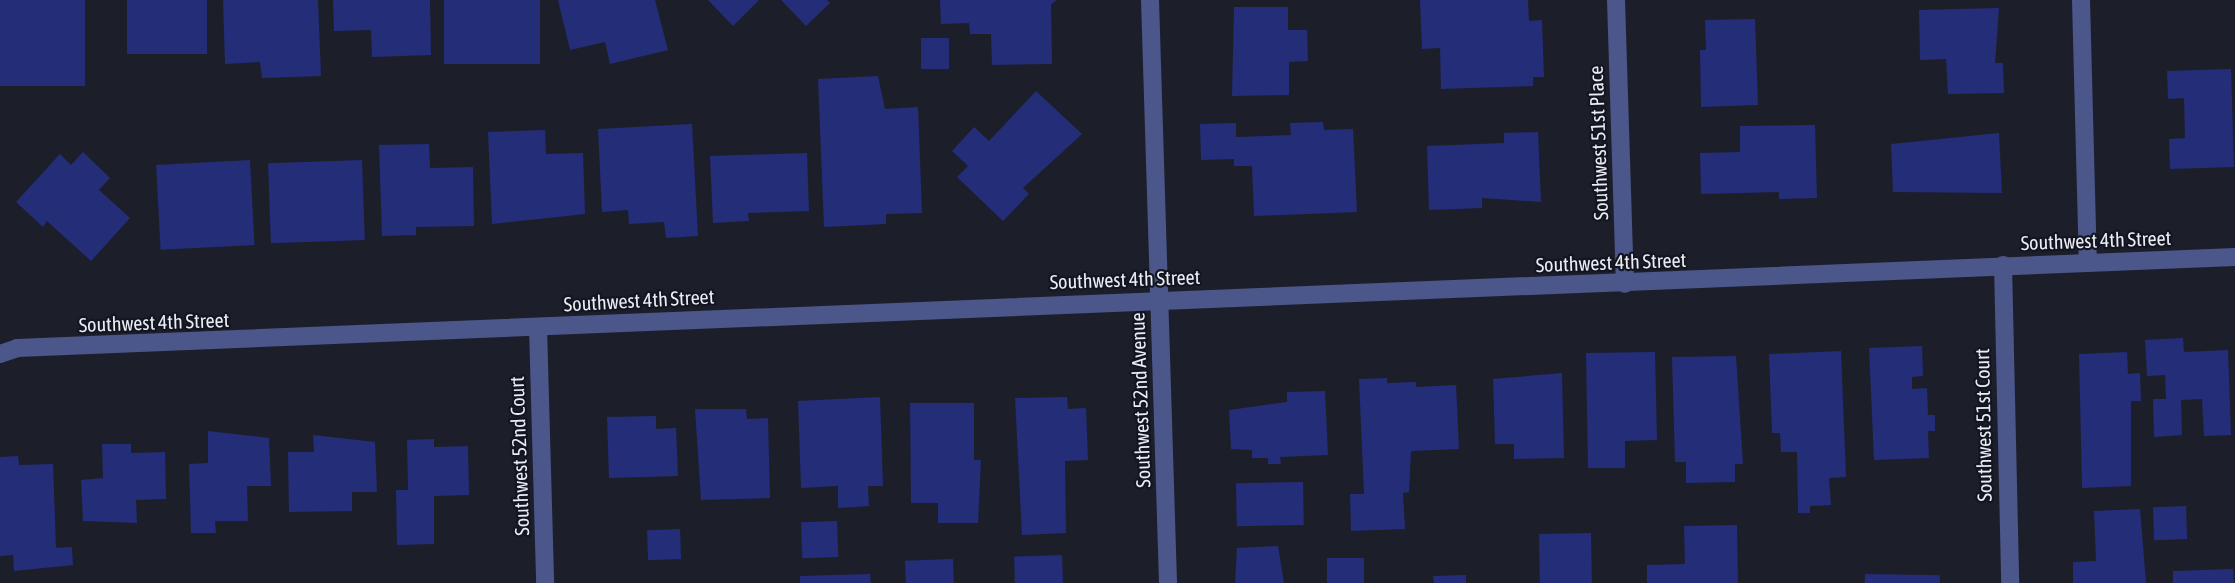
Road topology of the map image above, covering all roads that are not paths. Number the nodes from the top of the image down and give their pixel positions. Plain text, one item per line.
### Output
1 (1150, 0) edge
2 (1616, 0) edge
3 (2081, 0) edge
4 (2235, 257) edge
5 (2088, 263) junction
6 (2003, 265) junction
7 (1625, 284) junction
8 (1159, 300) junction
9 (538, 327) junction
10 (0, 339) edge
11 (9, 351) edge
12 (545, 583) edge
13 (1168, 583) edge
14 (2010, 583) edge

1 - 8 street, Southwest 52nd Avenue
2 - 7 street, Southwest 51st Place
3 - 5 street
4 - 5 street, Southwest 4th Street
5 - 6 street, Southwest 4th Street
6 - 7 street, Southwest 4th Street
6 - 14 street, Southwest 51st Court
7 - 8 street, Southwest 4th Street
8 - 9 street, Southwest 4th Street
8 - 13 street, Southwest 52nd Avenue
9 - 11 street, Southwest 4th Street
9 - 12 street, Southwest 52nd Court
10 - 11 street, Southwest 4th Street

